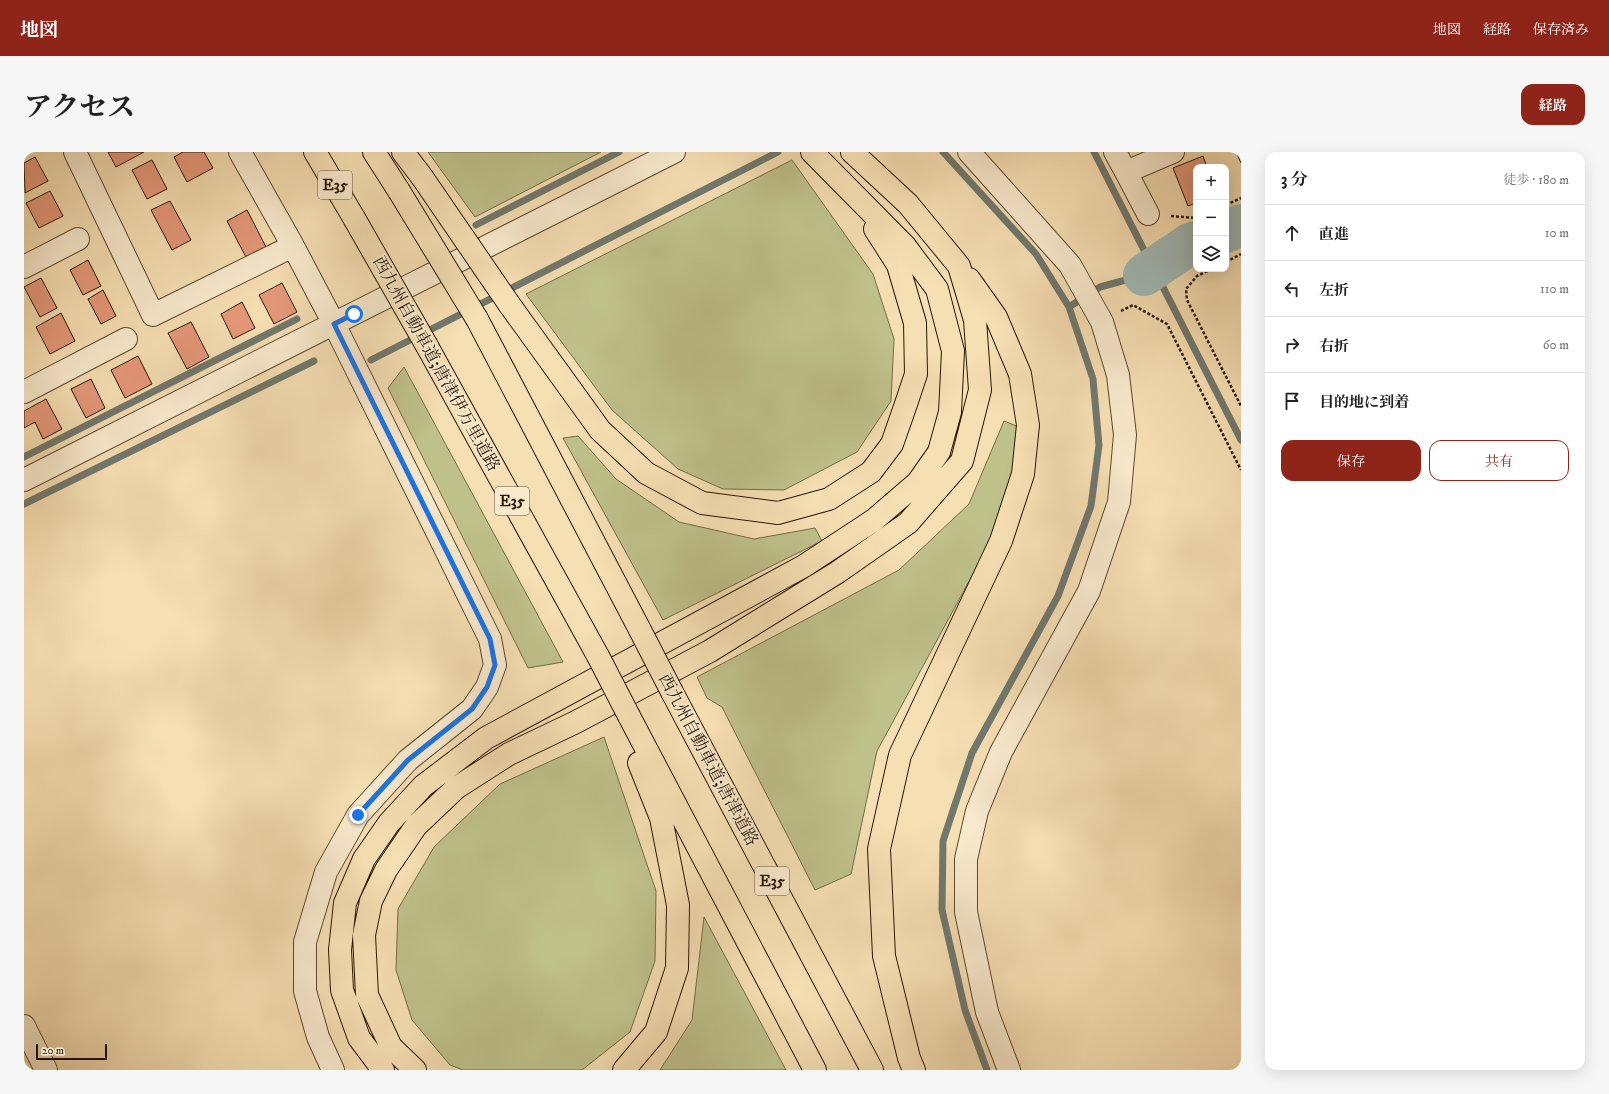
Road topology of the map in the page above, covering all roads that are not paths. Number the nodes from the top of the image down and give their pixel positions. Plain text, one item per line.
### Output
1 (75, 152) edge
2 (240, 152) edge
3 (315, 152) edge
4 (374, 152) edge
5 (403, 152) edge
6 (674, 152) edge
7 (852, 152) edge
8 (969, 152) edge
9 (1115, 152) edge
10 (1173, 152) edge
11 (814, 155) edge
12 (1126, 172) junction
13 (853, 195) junction
14 (1148, 214) dead end
15 (78, 239) dead end
16 (293, 246) junction
17 (959, 266) junction
18 (24, 267) edge
19 (334, 324) junction
20 (126, 339) dead end
21 (24, 392) edge
22 (24, 480) edge
23 (598, 656) junction
24 (624, 717) junction
25 (24, 1026) edge
26 (46, 1070) edge
27 (333, 1070) edge
28 (382, 1070) edge
29 (415, 1070) edge
30 (624, 1070) edge
31 (815, 1070) edge
32 (872, 1070) edge
33 (914, 1070) edge
34 (1009, 1070) edge

1 - 16 street
2 - 16 street
3 - 23 highway, 西九州自動車道;唐津伊万里道路 / E35, bridge
4 - 32 highway, 西九州自動車道;唐津道路 / E35, bridge
5 - 13 highway, bridge
6 - 19 street
7 - 17 highway
8 - 34 street
9 - 12 street
10 - 12 street
11 - 13 highway
12 - 14 street
13 - 28 highway
15 - 18 street
16 - 19 street
17 - 29 highway
17 - 33 highway
19 - 22 street
19 - 27 street
20 - 21 street
23 - 24 highway, bridge
23 - 24 highway, 西九州自動車道;唐津伊万里道路 / E35, bridge
24 - 30 highway
24 - 31 highway, E35
25 - 26 street

